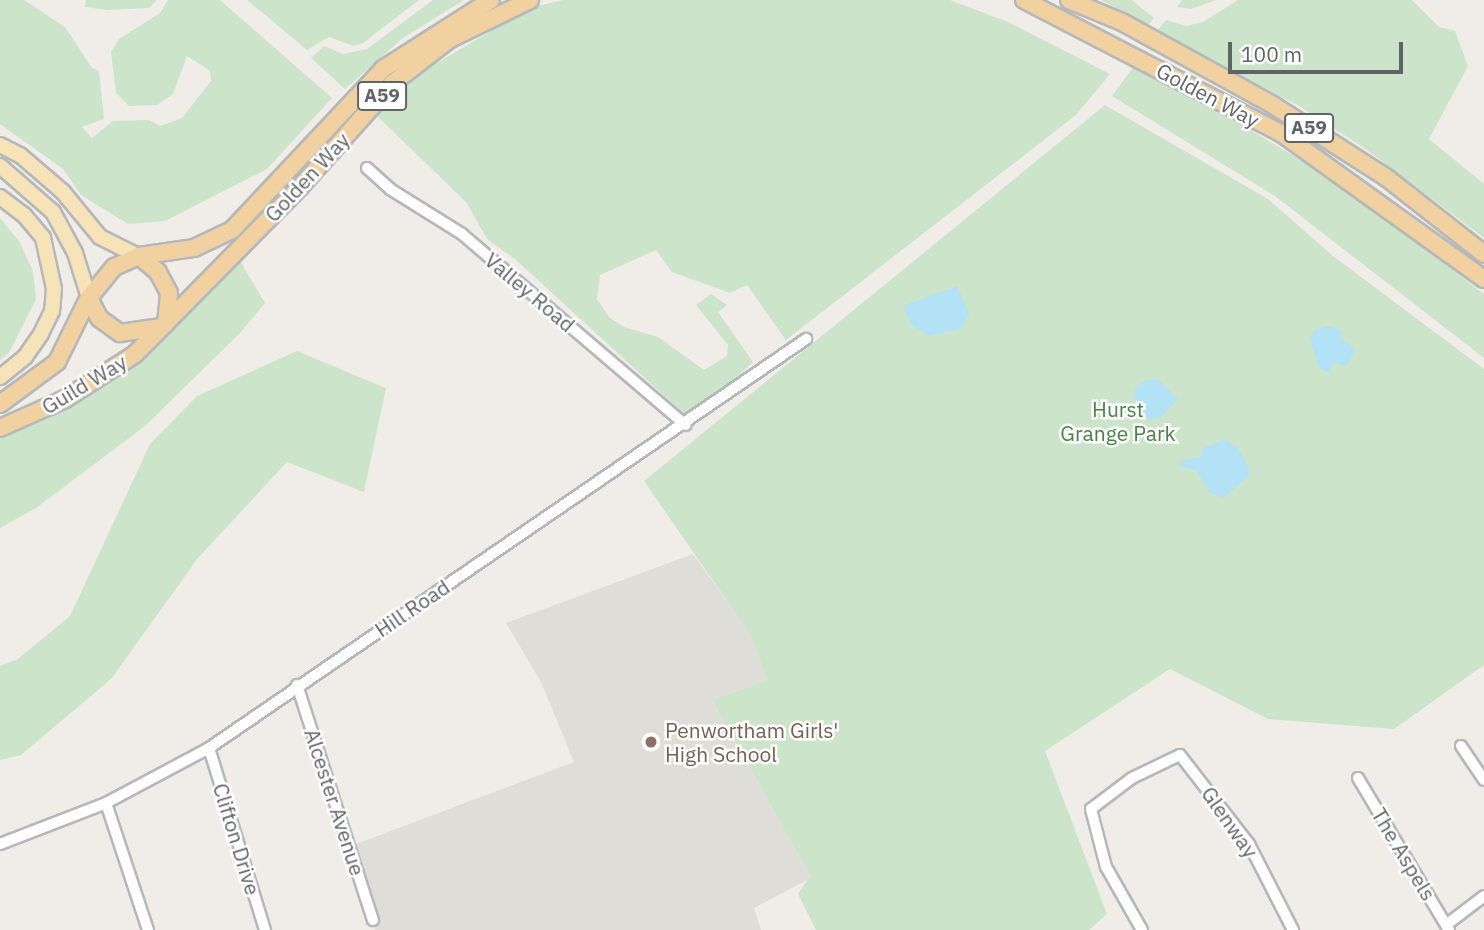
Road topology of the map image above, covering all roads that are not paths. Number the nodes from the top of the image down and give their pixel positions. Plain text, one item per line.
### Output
1 (491, 0) edge
2 (530, 0) edge
3 (1024, 0) edge
4 (1069, 0) edge
5 (0, 145) edge
6 (0, 166) edge
7 (367, 168) dead end
8 (0, 197) edge
9 (1484, 254) edge
10 (138, 256) junction
11 (1484, 279) edge
12 (88, 298) junction
13 (163, 325) junction
14 (806, 340) dead end
15 (0, 377) edge
16 (0, 404) edge
17 (686, 425) junction
18 (0, 428) edge
19 (297, 685) junction
20 (1461, 746) dead end
21 (209, 748) junction
22 (1358, 779) dead end
23 (1484, 780) edge
24 (106, 803) junction
25 (0, 844) edge
26 (1484, 896) edge
27 (373, 920) dead end
28 (1448, 928) edge
29 (148, 930) edge
30 (265, 930) edge
31 (1142, 930) edge
32 (1293, 930) edge

1 - 10 highway, Golden Way / A59
2 - 13 highway, Golden Way / A59
3 - 11 highway, Golden Way / A59
4 - 9 highway, Golden Way / A59
5 - 10 main road
6 - 12 main road
7 - 17 street, Valley Road
8 - 15 main road
10 - 12 highway, A59
10 - 13 highway
12 - 13 highway
12 - 16 highway, Guild Way / A59
13 - 18 highway, Guild Way / A59
14 - 17 street, Hill Road
17 - 19 street, Hill Road
19 - 21 street, Hill Road
19 - 27 street, Alcester Avenue
20 - 23 street
21 - 24 street, Hill Road
21 - 30 street, Clifton Drive
22 - 28 street, The Aspels
24 - 25 street, Hill Road
24 - 29 street
26 - 28 street
31 - 32 street, Glenway

